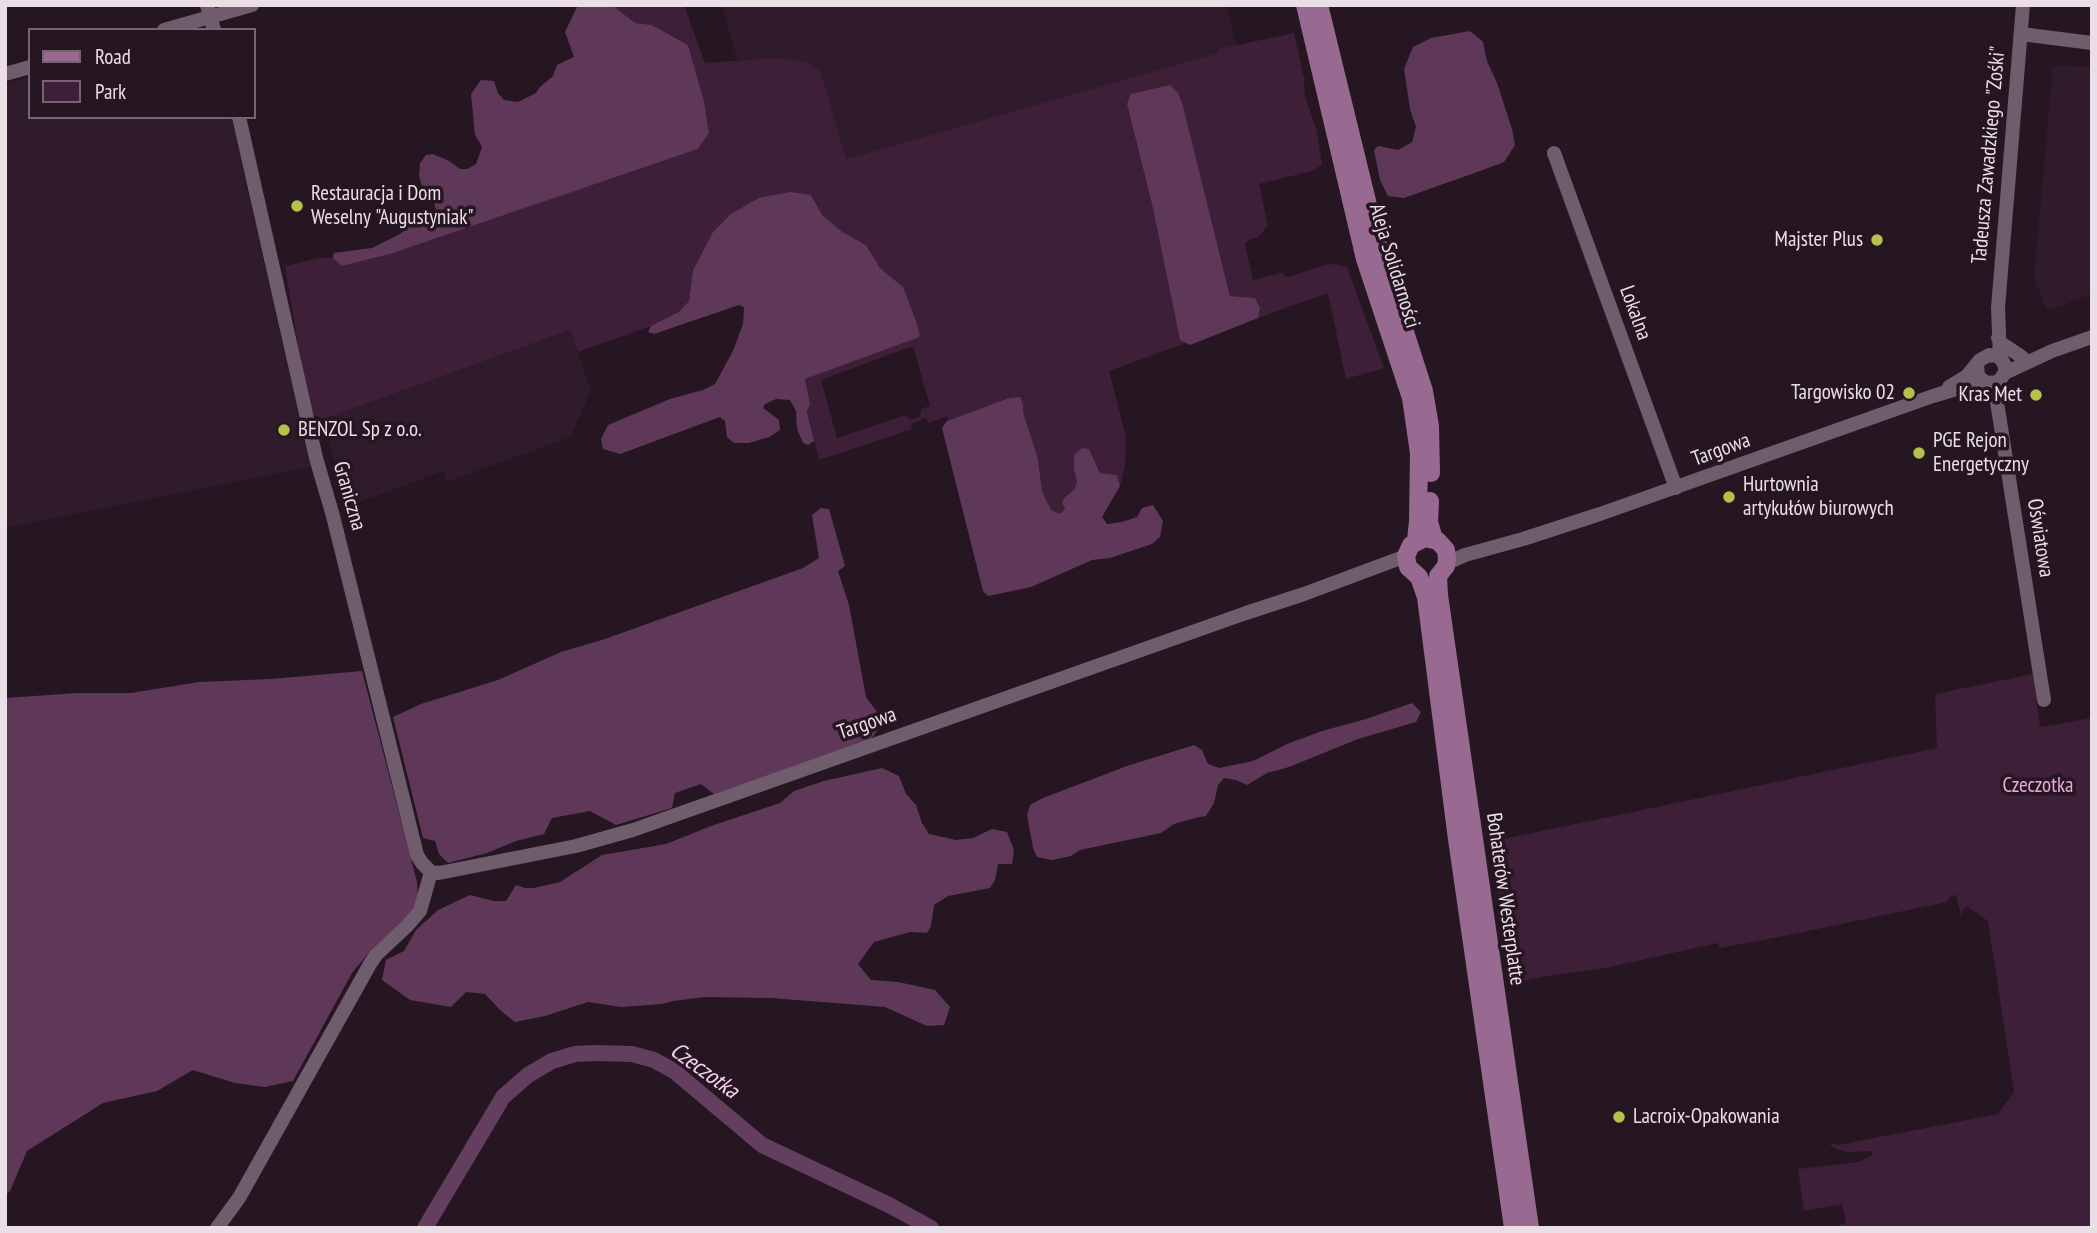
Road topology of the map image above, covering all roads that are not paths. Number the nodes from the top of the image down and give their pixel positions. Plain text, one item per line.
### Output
1 (252, 5) edge
2 (1304, 5) edge
3 (1319, 5) edge
4 (2023, 5) edge
5 (211, 17) edge
6 (171, 28) edge
7 (2021, 34) junction
8 (2092, 43) edge
9 (28, 68) edge
10 (5, 74) edge
11 (239, 119) edge
12 (1554, 153) dead end
13 (1997, 308) junction
14 (2092, 337) edge
15 (1998, 338) junction
16 (2052, 351) junction
17 (2022, 357) junction
18 (1994, 362) junction
19 (1988, 382) junction
20 (1933, 397) junction
21 (1676, 488) junction
22 (1427, 558) junction
23 (2044, 700) dead end
24 (435, 873) junction
25 (217, 1228) edge
26 (1513, 1228) edge
27 (1530, 1228) edge

1 - 5 street
2 - 22 main road, Aleja Solidarności
3 - 22 main road, Aleja Solidarności
4 - 7 street, Tadeusza Zawadzkiego "Zośki"
5 - 6 street
7 - 8 street
7 - 13 street, Tadeusza Zawadzkiego "Zośki"
9 - 10 street
11 - 24 street, Graniczna
12 - 21 street, Lokalna
13 - 15 street, Tadeusza Zawadzkiego "Zośki"
13 - 18 street, Tadeusza Zawadzkiego "Zośki"
14 - 16 street, Targowa
15 - 17 street
15 - 18 street, Tadeusza Zawadzkiego "Zośki"
16 - 17 street, Targowa
16 - 18 street, Targowa
17 - 18 street, Targowa
18 - 19 street
18 - 19 street, Oświatowa
18 - 20 street, Targowa
19 - 20 street, Targowa
19 - 23 street, Oświatowa
20 - 21 street, Targowa
21 - 22 street, Targowa
22 - 24 street, Targowa
22 - 26 main road, Bohaterów Westerplatte
22 - 27 main road, Bohaterów Westerplatte
24 - 25 street

